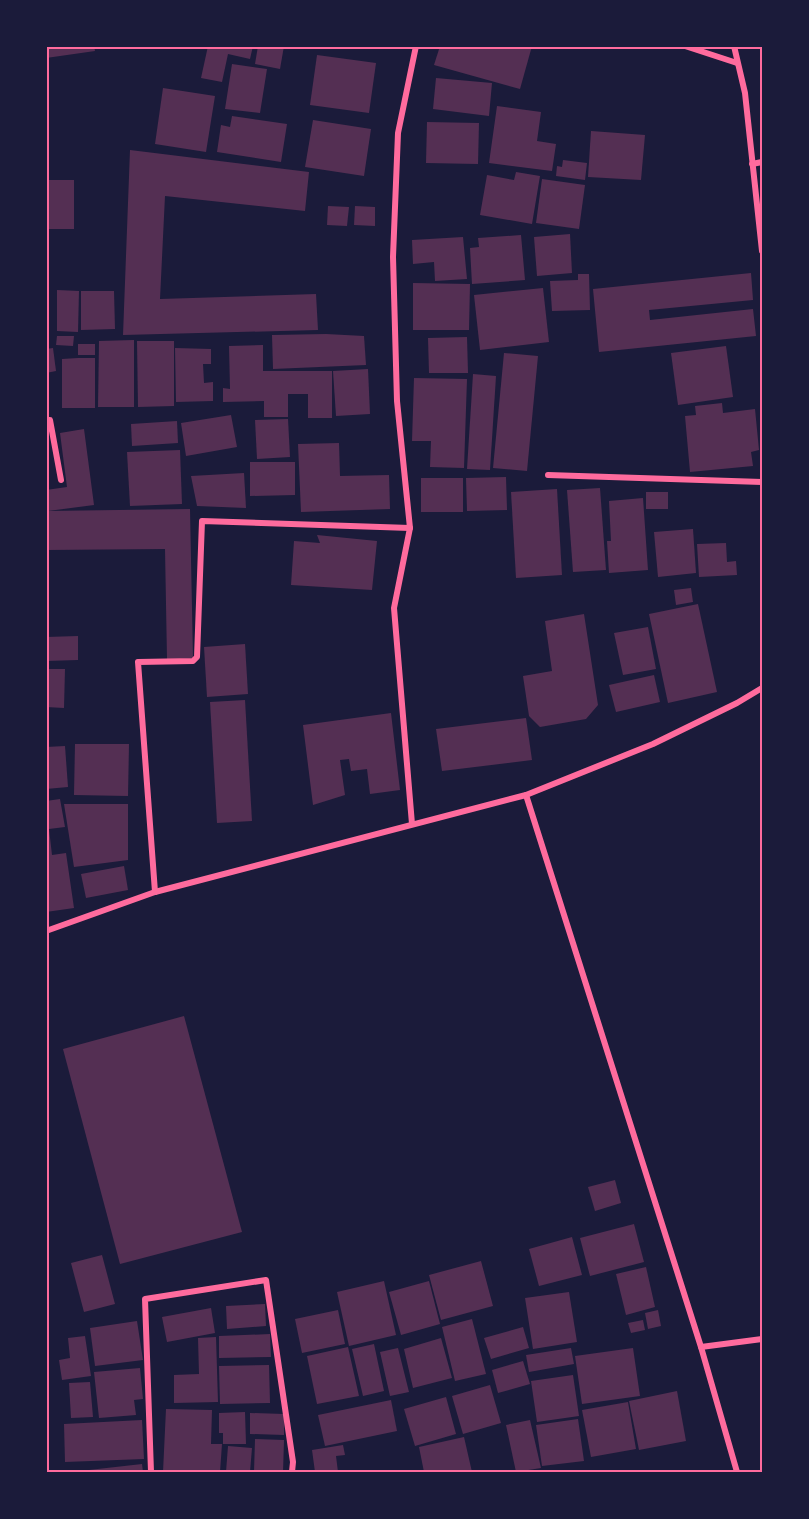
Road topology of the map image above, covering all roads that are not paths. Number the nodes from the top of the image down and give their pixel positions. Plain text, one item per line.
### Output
1 (416, 46) edge
2 (686, 46) edge
3 (734, 46) edge
4 (737, 63) junction
5 (762, 162) edge
6 (752, 164) junction
7 (762, 251) edge
8 (46, 420) edge
9 (548, 475) dead end
10 (61, 480) dead end
11 (762, 482) edge
12 (410, 528) junction
13 (762, 688) edge
14 (526, 795) junction
15 (412, 824) junction
16 (155, 892) junction
17 (46, 931) edge
18 (762, 1340) edge
19 (700, 1347) junction
20 (151, 1473) edge
21 (292, 1473) edge
22 (737, 1473) edge

1 - 12 street
2 - 4 street
3 - 4 street
4 - 6 street
5 - 6 street
6 - 7 street
8 - 10 street
9 - 11 street
12 - 15 street
12 - 16 street
13 - 14 street
14 - 15 street
14 - 19 street
15 - 16 street
16 - 17 street
18 - 19 street
19 - 22 street
20 - 21 street

